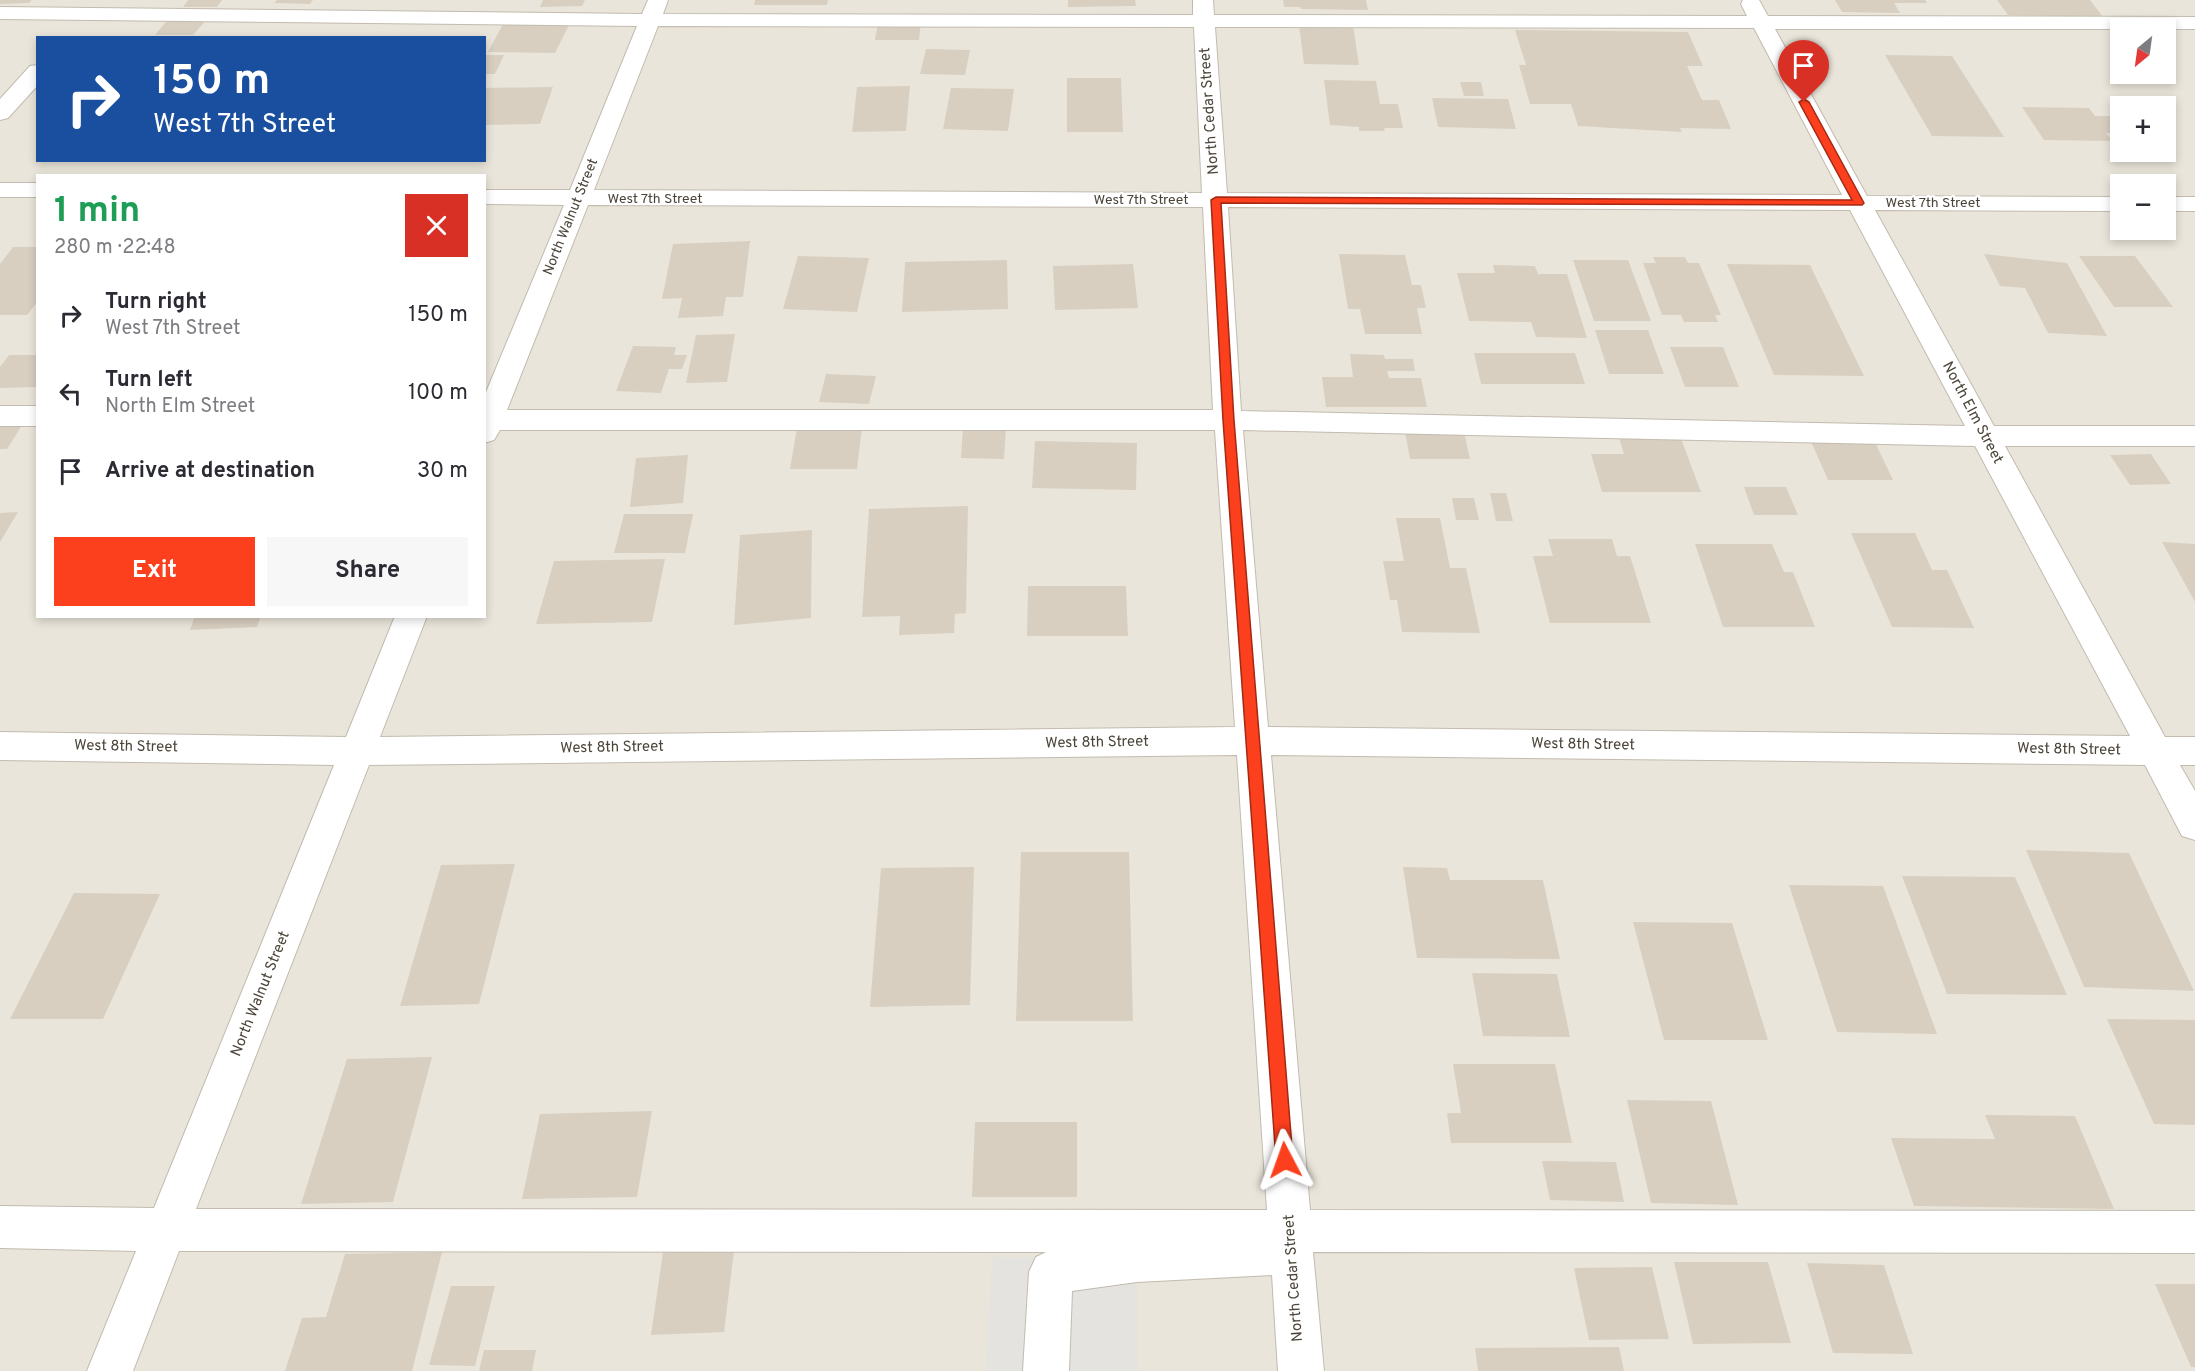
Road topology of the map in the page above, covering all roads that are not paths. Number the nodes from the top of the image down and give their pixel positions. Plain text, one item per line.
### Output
1 (94, 7) edge
2 (654, 10) edge
3 (1203, 10) edge
4 (1755, 10) edge
5 (0, 13) edge
6 (2195, 23) edge
7 (69, 36) edge
8 (36, 73) edge
9 (0, 113) edge
10 (0, 190) edge
11 (36, 190) edge
12 (486, 197) edge
13 (579, 198) junction
14 (1216, 200) junction
15 (1858, 203) junction
16 (2110, 204) edge
17 (2176, 204) edge
18 (2195, 204) edge
19 (0, 416) edge
20 (36, 416) edge
21 (1228, 420) junction
22 (486, 425) edge
23 (1985, 436) junction
24 (2195, 436) edge
25 (410, 618) edge
26 (1253, 741) junction
27 (0, 746) edge
28 (358, 751) junction
29 (2155, 751) junction
30 (2195, 751) edge
31 (2195, 825) edge
32 (0, 1227) edge
33 (167, 1230) junction
34 (2195, 1232) edge
35 (1291, 1241) junction
36 (110, 1371) edge
37 (1046, 1371) edge
38 (1301, 1371) edge

1 - 2 street
1 - 5 street
1 - 7 street
2 - 3 street
2 - 13 street, North Walnut Street
3 - 4 street
3 - 14 street, North Cedar Street
4 - 6 street
4 - 15 street, North Elm Street
8 - 9 street
10 - 11 street
12 - 13 street, West 7th Street
13 - 14 street, West 7th Street
13 - 22 street, North Walnut Street
14 - 15 street, West 7th Street
14 - 21 street, North Cedar Street
15 - 16 street, West 7th Street
15 - 23 street, North Elm Street
17 - 18 street
19 - 20 street
21 - 22 street
21 - 23 street
21 - 26 street, North Cedar Street
23 - 24 street
23 - 29 street, North Elm Street
25 - 28 street, North Walnut Street
26 - 28 street, West 8th Street
26 - 29 street, West 8th Street
26 - 35 street, North Cedar Street
27 - 28 street, West 8th Street
28 - 33 street, North Walnut Street
29 - 30 street, West 8th Street
29 - 31 street, North Elm Street
32 - 33 street
33 - 35 street
33 - 36 street, North Walnut Street
34 - 35 street
35 - 37 street
35 - 38 street, North Cedar Street

